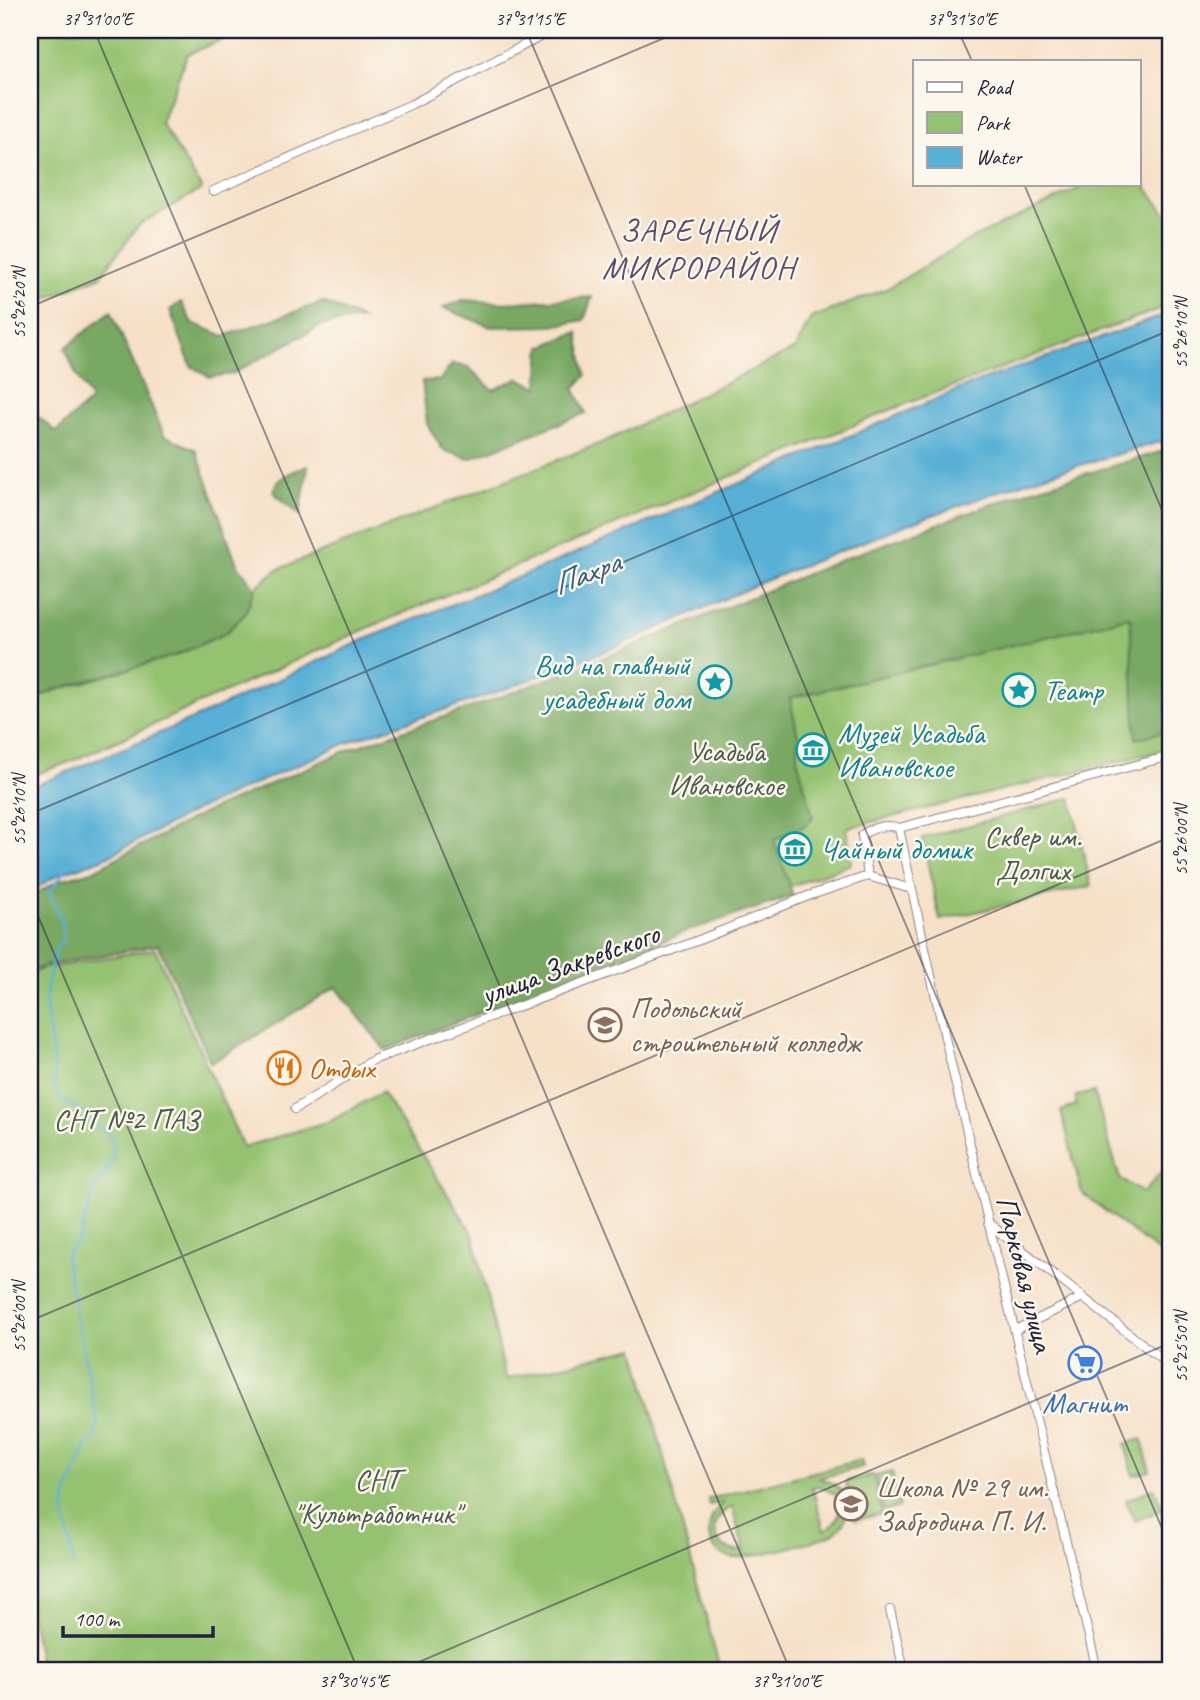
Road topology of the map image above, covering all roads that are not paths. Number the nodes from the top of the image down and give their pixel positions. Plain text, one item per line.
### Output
1 (553, 30) edge
2 (213, 191) dead end
3 (1170, 756) edge
4 (899, 828) junction
5 (868, 876) junction
6 (911, 889) junction
7 (295, 1109) dead end
8 (988, 1223) junction
9 (1081, 1298) junction
10 (1015, 1330) junction
11 (1170, 1367) edge
12 (890, 1609) dead end
13 (904, 1670) edge
14 (1097, 1670) edge

1 - 2 street
3 - 4 street
4 - 5 street
4 - 6 street, Парковая улица
5 - 6 street
5 - 7 street, улица Закревского
6 - 8 street, Парковая улица
8 - 9 street
8 - 10 street, Парковая улица
9 - 10 street
9 - 11 street
10 - 14 street, Парковая улица
12 - 13 street

